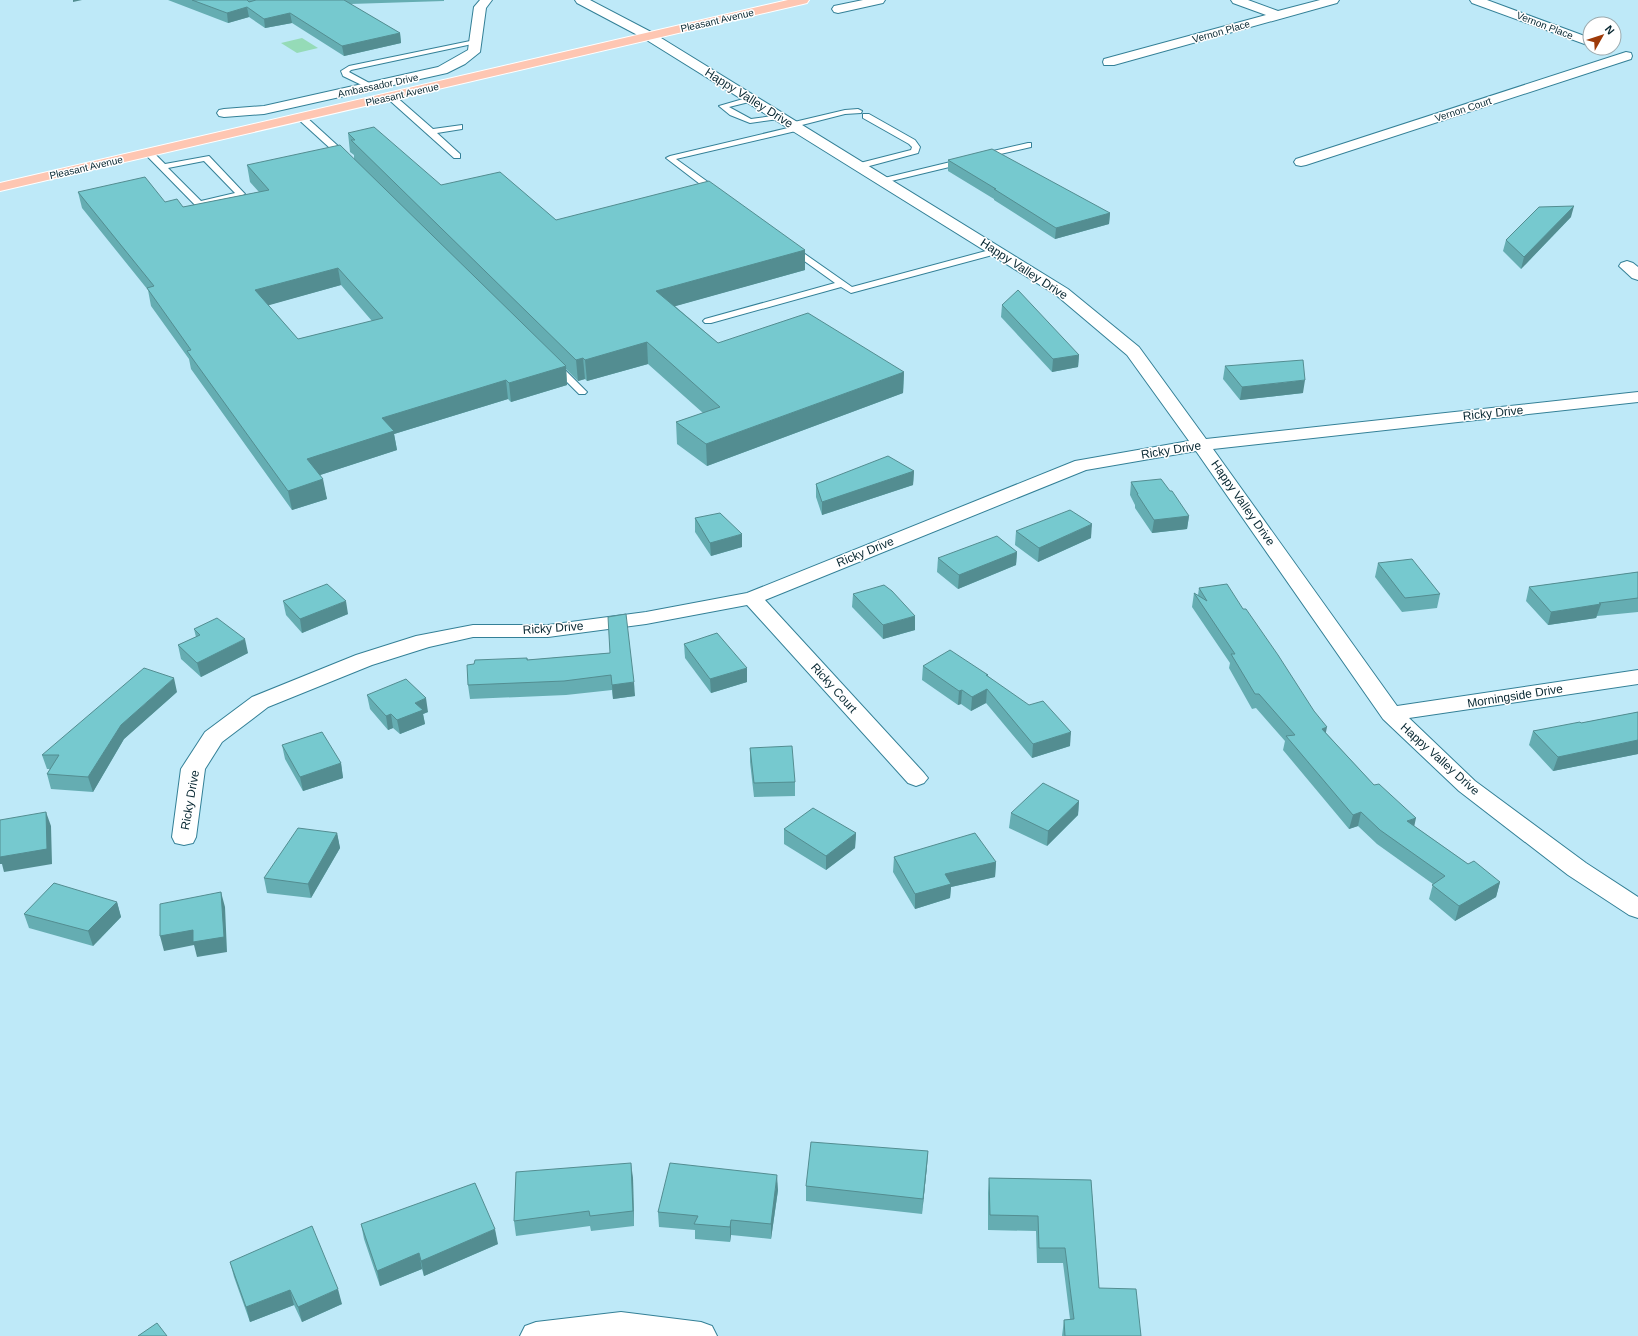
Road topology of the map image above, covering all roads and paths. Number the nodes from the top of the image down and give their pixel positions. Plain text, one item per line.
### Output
1 (486, 0) edge
2 (581, 0) edge
3 (803, 0) edge
4 (879, 0) edge
5 (1237, 0) edge
6 (1333, 0) edge
7 (1476, 0) edge
8 (838, 9) dead end
9 (1277, 15) junction
10 (650, 36) junction
11 (1582, 39) edge
12 (475, 42) junction
13 (1622, 54) edge
14 (1632, 58) edge
15 (1109, 62) dead end
16 (370, 87) junction
17 (390, 96) junction
18 (750, 99) junction
19 (858, 111) dead end
20 (224, 113) dead end
21 (866, 116) dead end
22 (301, 117) junction
23 (790, 123) junction
24 (459, 127) dead end
25 (431, 132) junction
26 (1028, 145) dead end
27 (148, 152) junction
28 (457, 156) dead end
29 (350, 162) edge
30 (1301, 162) dead end
31 (859, 166) junction
32 (162, 168) junction
33 (883, 181) junction
34 (0, 187) edge
35 (721, 195) edge
36 (784, 242) edge
37 (997, 252) junction
38 (842, 284) junction
39 (708, 321) dead end
40 (548, 358) edge
41 (582, 392) dead end
42 (1638, 398) edge
43 (1201, 445) junction
44 (752, 598) junction
45 (1638, 677) edge
46 (1391, 714) junction
47 (916, 778) dead end
48 (184, 837) dead end
49 (1638, 909) edge
50 (536, 1336) edge
51 (701, 1336) edge

1 - 12 street, Ambassador Drive
2 - 10 street, Happy Valley Drive
3 - 10 main road, Pleasant Avenue
4 - 8 street
5 - 9 street
6 - 9 street, Vernon Place
7 - 11 street, Vernon Place
9 - 15 street, Vernon Place
10 - 17 main road, Pleasant Avenue
10 - 18 street, Happy Valley Drive
12 - 16 street, Ambassador Drive
12 - 16 lane
13 - 14 street
14 - 30 street, Vernon Court
16 - 20 street, Ambassador Drive
17 - 22 main road, Pleasant Avenue
17 - 25 lane
18 - 23 street, Happy Valley Drive
18 - 23 lane
19 - 23 lane
21 - 31 lane
22 - 27 main road, Pleasant Avenue
22 - 29 lane
23 - 31 street, Happy Valley Drive
23 - 35 lane
24 - 25 lane
25 - 28 lane
26 - 33 lane
27 - 32 lane
27 - 34 main road, Pleasant Avenue
31 - 33 street, Happy Valley Drive
32 - 32 lane
33 - 37 street, Happy Valley Drive
36 - 38 lane
37 - 38 lane
37 - 43 street, Happy Valley Drive
38 - 39 lane
40 - 41 lane
42 - 43 street, Ricky Drive
43 - 44 street, Ricky Drive
43 - 46 street, Happy Valley Drive
44 - 47 street, Ricky Court
44 - 48 street, Ricky Drive
45 - 46 street, Morningside Drive
46 - 49 street, Happy Valley Drive
50 - 51 street

